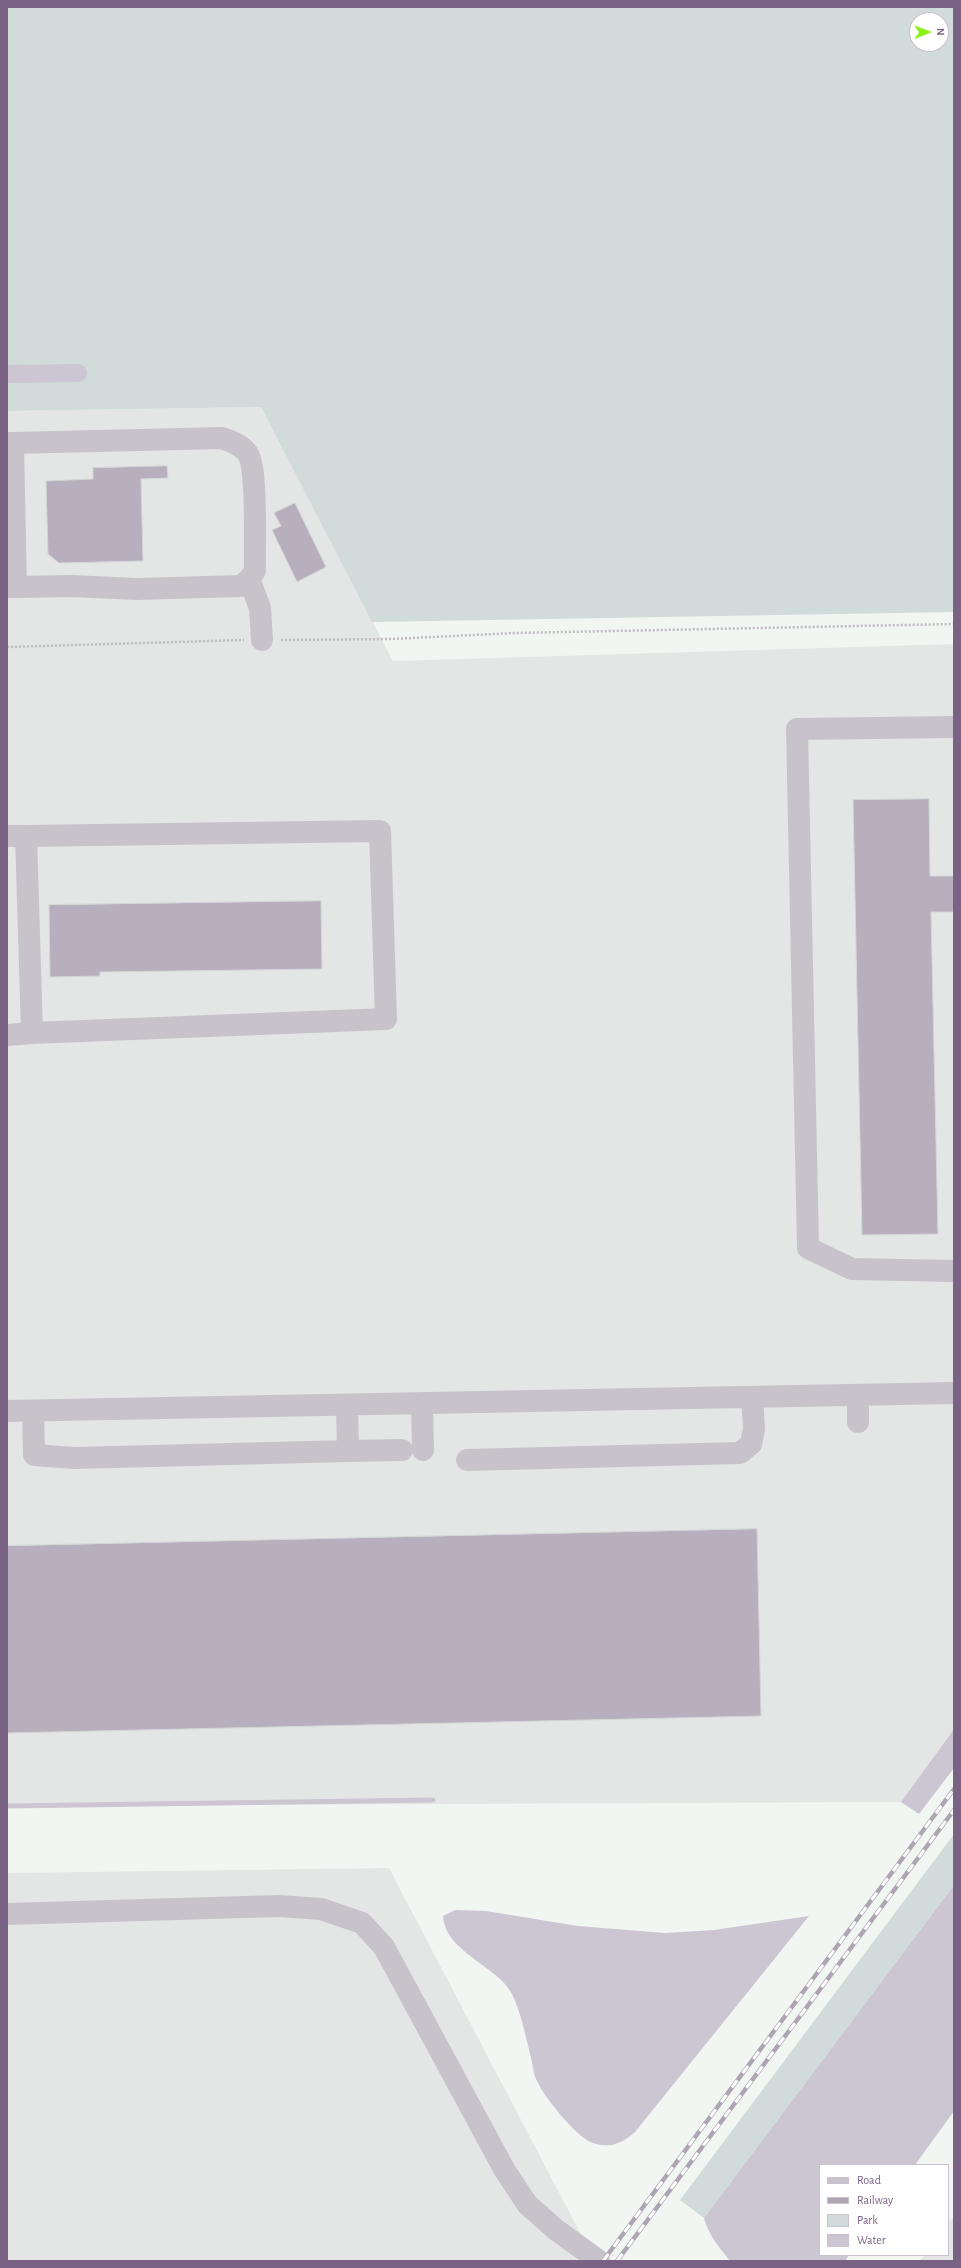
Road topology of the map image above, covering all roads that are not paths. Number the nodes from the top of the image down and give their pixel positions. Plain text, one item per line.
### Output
1 (10, 443) edge
2 (249, 579) junction
3 (12, 587) edge
4 (262, 640) road end
5 (954, 727) edge
6 (17, 836) edge
7 (32, 1033) junction
8 (7, 1035) edge
9 (954, 1271) edge
10 (954, 1393) edge
11 (858, 1395) junction
12 (752, 1397) junction
13 (422, 1403) junction
14 (347, 1405) junction
15 (7, 1411) edge
16 (33, 1411) junction
17 (858, 1422) dead end
18 (348, 1451) junction
19 (467, 1460) dead end
20 (7, 1914) edge
21 (600, 2261) edge

1 - 2 street
1 - 3 street
2 - 3 street
2 - 4 street
5 - 9 street
6 - 7 street
6 - 7 street
7 - 8 street
10 - 11 street
11 - 12 street
11 - 17 street
12 - 13 street
12 - 19 street
13 - 14 street
13 - 18 street
14 - 16 street
14 - 18 street
15 - 16 street
16 - 18 street
20 - 21 street

